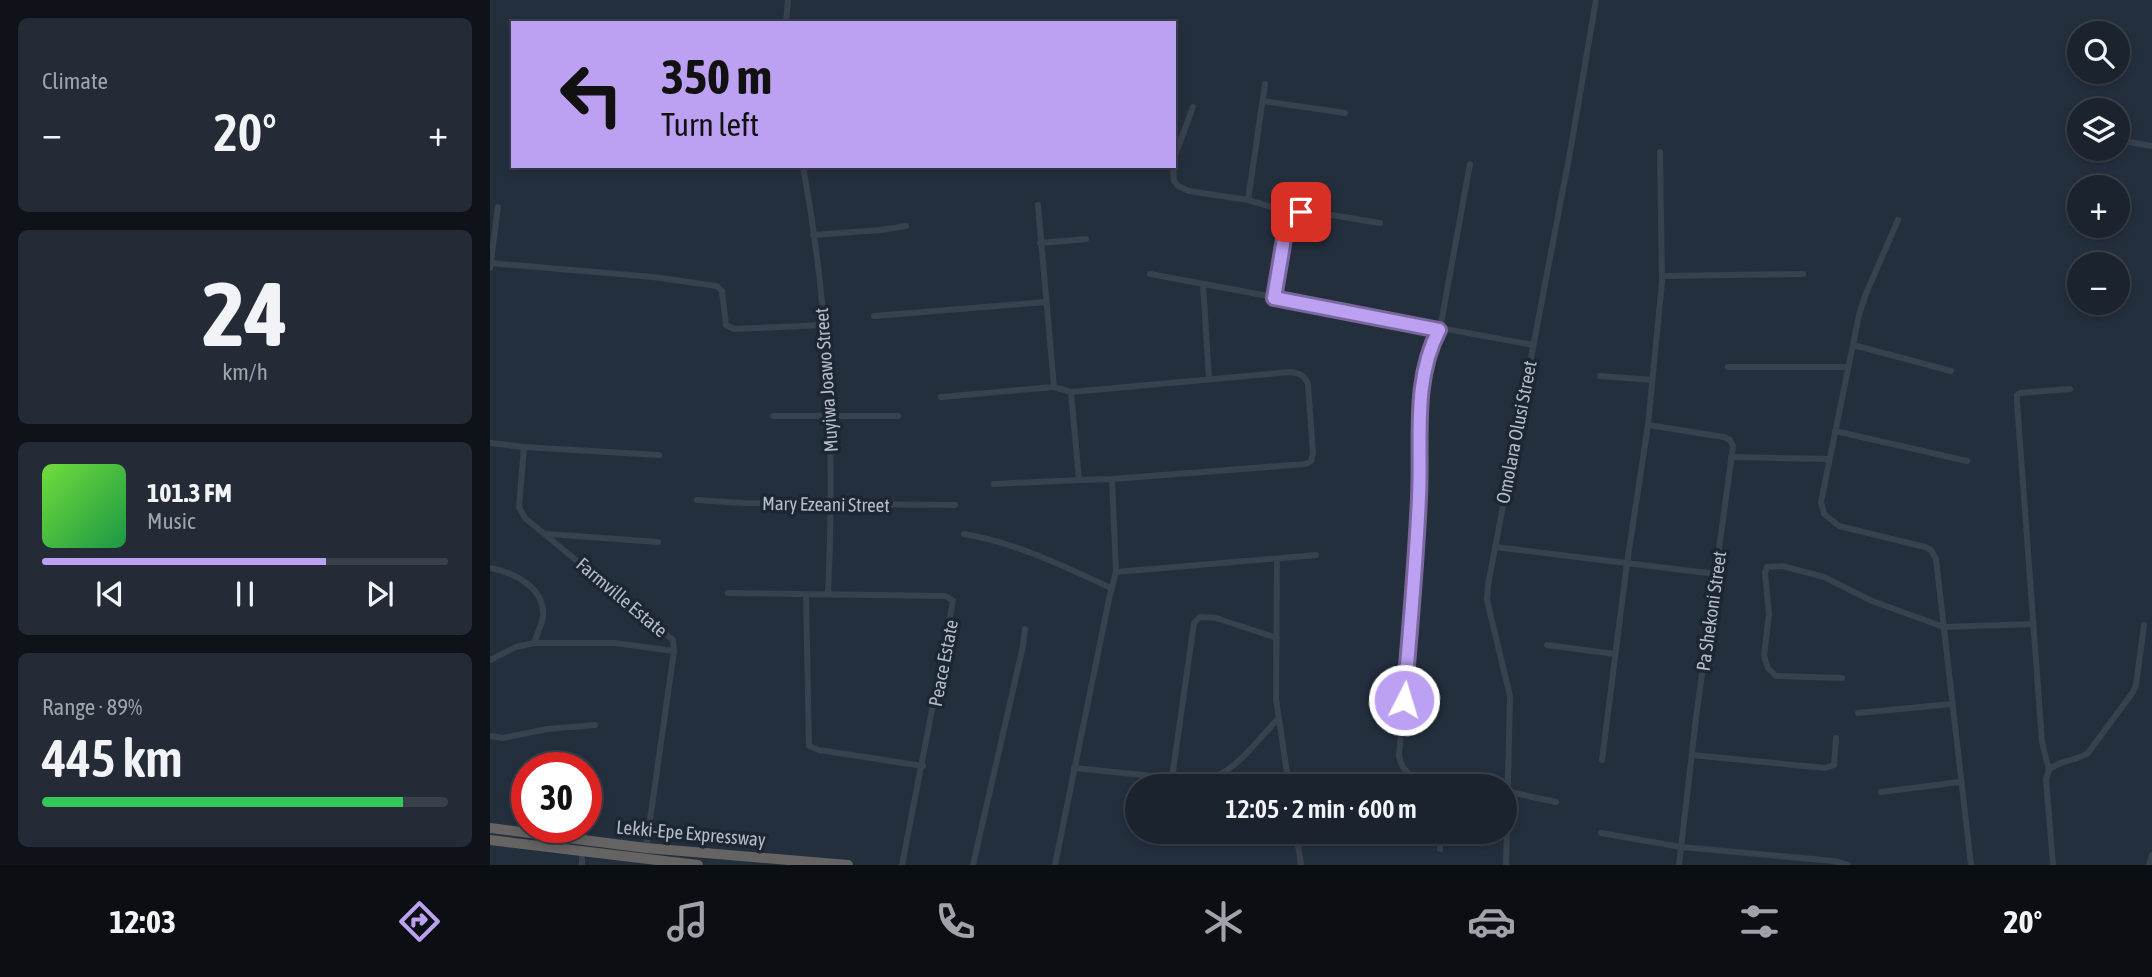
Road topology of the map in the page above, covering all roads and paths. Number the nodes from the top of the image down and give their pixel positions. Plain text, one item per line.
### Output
1 (788, 0) edge
2 (1596, 0) edge
3 (786, 21) edge
4 (1265, 84) dead end
5 (1263, 101) junction
6 (1193, 107) dead end
7 (1345, 113) dead end
8 (2130, 142) edge
9 (2152, 146) edge
10 (1660, 152) dead end
11 (1176, 153) edge
12 (1470, 164) dead end
13 (803, 168) edge
14 (1173, 168) edge
15 (1248, 200) junction
16 (1038, 205) dead end
17 (498, 207) dead end
18 (1292, 214) junction
19 (1898, 219) dead end
20 (1380, 223) dead end
21 (905, 226) dead end
22 (813, 235) junction
23 (1086, 239) dead end
24 (1040, 243) junction
25 (490, 265) edge
26 (1150, 274) dead end
27 (1803, 274) dead end
28 (1662, 276) junction
29 (1203, 284) junction
30 (1274, 298) junction
31 (1045, 302) junction
32 (874, 316) dead end
33 (824, 326) junction
34 (1439, 330) junction
35 (1532, 345) junction
36 (1853, 345) junction
37 (1847, 367) junction
38 (1728, 368) dead end
39 (1951, 371) dead end
40 (1600, 376) dead end
41 (1209, 379) junction
42 (1652, 380) junction
43 (1054, 387) junction
44 (2070, 389) dead end
45 (1071, 392) junction
46 (941, 397) dead end
47 (773, 416) dead end
48 (898, 416) dead end
49 (830, 417) junction
50 (1648, 425) junction
51 (1835, 431) junction
52 (490, 443) edge
53 (524, 449) junction
54 (659, 455) dead end
55 (1731, 457) junction
56 (1829, 460) junction
57 (1967, 461) dead end
58 (1112, 479) junction
59 (1079, 480) junction
60 (994, 485) dead end
61 (697, 500) dead end
62 (832, 504) junction
63 (955, 505) dead end
64 (546, 534) junction
65 (964, 534) dead end
66 (658, 542) dead end
67 (1495, 547) junction
68 (1316, 555) dead end
69 (1277, 559) junction
70 (1627, 563) junction
71 (490, 568) edge
72 (1116, 572) junction
73 (1716, 574) junction
74 (1111, 588) junction
75 (728, 593) dead end
76 (828, 594) junction
77 (806, 595) junction
78 (2033, 624) junction
79 (2144, 625) dead end
80 (1944, 627) junction
81 (1025, 629) dead end
82 (1277, 638) junction
83 (534, 643) junction
84 (1547, 645) dead end
85 (674, 651) junction
86 (1615, 654) junction
87 (490, 660) edge
88 (1842, 678) dead end
89 (1952, 704) junction
90 (1858, 713) dead end
91 (1278, 719) junction
92 (595, 725) dead end
93 (490, 736) edge
94 (1836, 738) dead end
95 (1692, 755) junction
96 (1601, 760) dead end
97 (923, 766) junction
98 (1074, 768) junction
99 (2049, 770) junction
100 (1133, 774) edge
101 (1173, 774) edge
102 (1222, 774) edge
103 (1287, 774) edge
104 (1409, 774) edge
105 (1507, 774) edge
106 (1960, 782) junction
107 (1881, 792) dead end
108 (1517, 793) edge
109 (1556, 802) dead end
110 (490, 828) edge
111 (1601, 833) dead end
112 (490, 840) edge
113 (1298, 844) edge
114 (1440, 844) edge
115 (1506, 844) edge
116 (1681, 847) junction
117 (646, 848) junction
118 (1440, 849) dead end
119 (582, 851) junction
120 (2152, 855) edge
121 (810, 863) edge
122 (822, 863) edge
123 (582, 865) edge
124 (698, 865) edge
125 (848, 865) edge
126 (902, 865) edge
127 (973, 865) edge
128 (1055, 865) edge
129 (1301, 865) edge
130 (1506, 865) edge
131 (1679, 865) edge
132 (1848, 865) edge
133 (1970, 865) edge
134 (2053, 865) edge
135 (2149, 865) edge

1 - 3 street
2 - 35 street, Omolara Olusi Street
4 - 5 street
5 - 7 street
5 - 15 street
6 - 11 street
8 - 9 street
10 - 28 street
12 - 34 street
13 - 22 street, Muyiwa Joawo Street
14 - 15 street
15 - 18 street
16 - 24 street
17 - 25 street
18 - 20 street
18 - 30 street
19 - 36 street
21 - 22 street
22 - 33 street, Muyiwa Joawo Street
23 - 24 street
24 - 31 street
25 - 33 street
26 - 29 street
27 - 28 street
28 - 42 street
29 - 30 street
29 - 41 street
30 - 34 street
31 - 32 street
31 - 43 street
33 - 49 street, Muyiwa Joawo Street
34 - 35 street
34 - 104 street
35 - 67 street, Omolara Olusi Street
36 - 37 street
36 - 39 street
37 - 38 street
37 - 51 street
40 - 42 street
41 - 45 street
41 - 58 street
42 - 50 street
43 - 45 street
43 - 46 street
44 - 78 street
45 - 59 street
47 - 49 street
48 - 49 street
49 - 62 street, Muyiwa Joawo Street
50 - 55 street
50 - 70 street
51 - 56 street
51 - 57 street
52 - 53 street
53 - 54 street
53 - 64 street, Farmville Estate
55 - 56 street
55 - 73 street, Pa Shekoni Street
56 - 80 street
58 - 59 street
58 - 72 street
59 - 60 street
61 - 62 street, Mary Ezeani Street
62 - 63 street, Mary Ezeani Street
62 - 76 street, Muyiwa Joawo Street
64 - 66 street
64 - 85 street, Farmville Estate
65 - 74 street
67 - 70 street
67 - 105 street, Omolara Olusi Street
68 - 69 street
69 - 72 street
69 - 82 street
70 - 73 street
70 - 86 street
71 - 83 street
72 - 74 street
73 - 95 street, Pa Shekoni Street
74 - 98 street
75 - 77 street, Peace Estate
76 - 77 street, Peace Estate
76 - 97 street, Peace Estate
77 - 97 street
78 - 80 street
78 - 99 street
79 - 99 street
80 - 88 street
80 - 89 street
81 - 127 street
82 - 91 street
82 - 101 street
83 - 85 street
83 - 87 street
84 - 86 street
85 - 117 street, Farmville Estate
86 - 96 street
89 - 90 street
89 - 106 street
91 - 102 street
91 - 103 street
92 - 93 street
94 - 95 street
95 - 116 street, Pa Shekoni Street
97 - 126 street, Peace Estate
98 - 100 street
98 - 128 street
99 - 134 street
106 - 107 street
106 - 133 street
108 - 109 street
110 - 117 highway, Lekki-Epe Expressway
111 - 116 street
112 - 119 highway, Lekki-Epe Expressway
113 - 129 street
114 - 118 street
115 - 130 street, Omolara Olusi Street
116 - 131 street, Pa Shekoni Street
116 - 132 street
117 - 121 highway, Lekki-Epe Expressway
119 - 123 street
119 - 124 highway, Lekki-Epe Expressway
120 - 135 street
121 - 122 highway, Lekki-Epe Expressway
122 - 125 highway, Lekki-Epe Expressway

